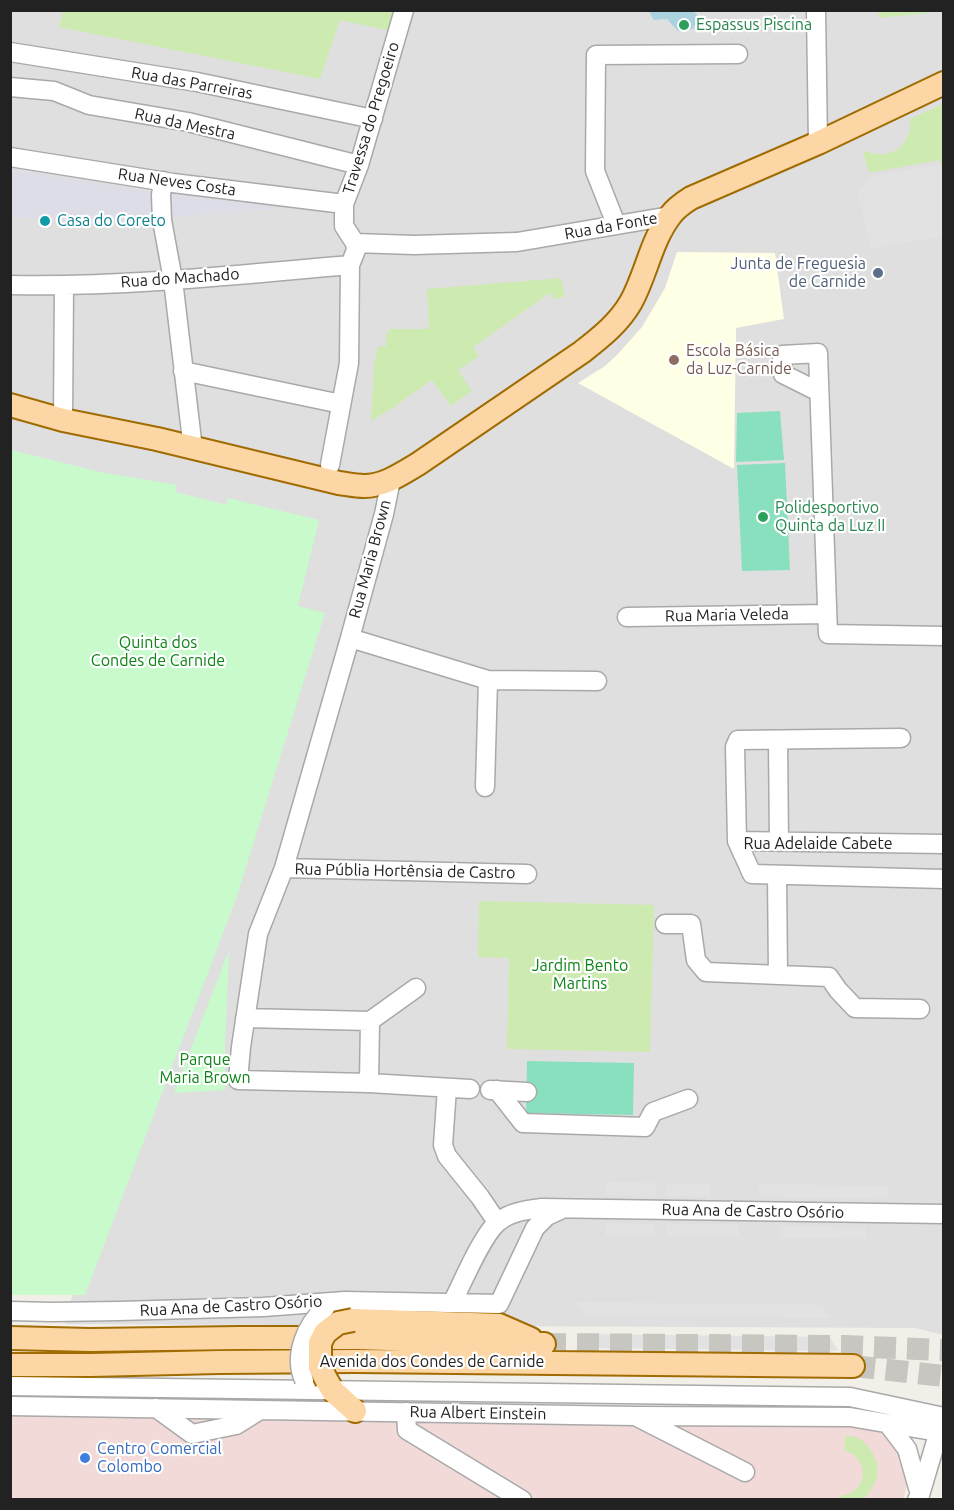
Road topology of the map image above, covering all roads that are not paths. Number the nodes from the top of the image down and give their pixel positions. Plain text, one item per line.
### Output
1 (405, 10) edge
2 (816, 10) edge
3 (10, 52) edge
4 (738, 54) dead end
5 (61, 60) junction
6 (944, 83) edge
7 (10, 87) edge
8 (54, 91) junction
9 (373, 119) junction
10 (818, 143) junction
11 (10, 157) edge
12 (359, 165) junction
13 (163, 181) junction
14 (344, 204) junction
15 (670, 216) junction
16 (615, 224) junction
17 (354, 252) junction
18 (172, 280) junction
19 (10, 285) edge
20 (64, 286) junction
21 (183, 371) junction
22 (819, 392) dead end
23 (341, 404) junction
24 (10, 405) edge
25 (63, 420) junction
26 (193, 449) junction
27 (330, 465) dead end
28 (391, 480) junction
29 (827, 614) junction
30 (627, 616) dead end
31 (944, 636) edge
32 (350, 638) junction
33 (488, 680) junction
34 (597, 681) dead end
35 (901, 738) dead end
36 (778, 740) junction
37 (485, 787) dead end
38 (737, 841) junction
39 (779, 842) junction
40 (944, 844) edge
41 (284, 868) junction
42 (527, 874) dead end
43 (777, 874) junction
44 (944, 879) edge
45 (665, 924) dead end
46 (778, 975) junction
47 (416, 988) dead end
48 (920, 1009) dead end
49 (245, 1018) junction
50 (370, 1021) junction
51 (369, 1083) junction
52 (447, 1088) junction
53 (484, 1090) junction
54 (526, 1092) dead end
55 (688, 1099) dead end
56 (562, 1209) junction
57 (944, 1214) edge
58 (497, 1222) junction
59 (452, 1304) junction
60 (10, 1311) edge
61 (349, 1311) junction
62 (10, 1338) edge
63 (10, 1365) edge
64 (853, 1365) tunnel mouth
65 (318, 1385) junction
66 (10, 1386) edge
67 (10, 1406) edge
68 (156, 1408) junction
69 (261, 1410) junction
70 (323, 1411) junction
71 (355, 1411) junction
72 (406, 1412) junction
73 (635, 1416) junction
74 (942, 1422) edge
75 (888, 1424) junction
76 (745, 1472) dead end
77 (919, 1497) edge
78 (522, 1500) edge

1 - 9 street, Travessa do Pregoeiro
2 - 10 street
3 - 5 street, Rua das Parreiras
4 - 16 street
5 - 8 street
5 - 9 street, Rua das Parreiras
6 - 10 main road, Rua da Fonte
7 - 8 street, Rua da Mestra
8 - 12 street, Rua da Mestra
9 - 12 street, Travessa do Pregoeiro
10 - 15 main road, Rua da Fonte
11 - 13 street, Rua Neves Costa
12 - 14 street, Travessa do Pregoeiro
13 - 14 street, Rua Neves Costa
13 - 18 street
14 - 17 street, Travessa do Pregoeiro
15 - 16 street, Rua da Fonte
15 - 28 main road, Rua Maria Brown
16 - 17 street, Rua da Fonte
17 - 18 street, Rua do Machado
17 - 23 street
18 - 20 street, Rua do Machado
18 - 21 street
19 - 20 street, Rua do Machado
20 - 25 street
21 - 23 street
21 - 26 street
22 - 29 street
23 - 27 street
24 - 25 main road
25 - 26 main road
26 - 28 main road
28 - 32 street, Rua Maria Brown
29 - 30 street, Rua Maria Veleda
29 - 31 street
32 - 33 street
32 - 41 street, Rua Maria Brown
33 - 34 street
33 - 37 street
35 - 36 street
36 - 38 street
36 - 39 street
38 - 39 street, Rua Adelaide Cabete
38 - 43 street, Rua Adelaide Cabete
39 - 40 street, Rua Adelaide Cabete
41 - 42 street, Rua Públia Hortênsia de Castro
41 - 49 street, Rua Maria Brown
43 - 44 street, Rua Adelaide Cabete
43 - 46 street
45 - 46 street
46 - 48 street
47 - 50 street
49 - 50 street
49 - 51 street, Rua Maria Brown
50 - 51 street
51 - 52 street
52 - 53 street
52 - 58 street
53 - 54 street
53 - 55 street
56 - 57 street, Rua Ana de Castro Osório
56 - 58 street, Rua Ana de Castro Osório
56 - 59 street, Rua Ana de Castro Osório
58 - 59 street
59 - 61 street, Rua Ana de Castro Osório
60 - 61 street, Rua Ana de Castro Osório
61 - 62 main road, Avenida dos Condes de Carnide
61 - 65 main road, bridge
61 - 65 street, bridge
63 - 64 main road, Avenida dos Condes de Carnide
65 - 66 street
65 - 70 street
65 - 71 main road
65 - 74 street
67 - 68 street, Rua Albert Einstein
68 - 69 street, Rua Albert Einstein
68 - 69 street
69 - 70 street, Rua Albert Einstein
70 - 71 street, Rua Albert Einstein
71 - 72 street, Rua Albert Einstein
72 - 73 street, Rua Albert Einstein
72 - 78 street
73 - 75 street, Rua Albert Einstein
73 - 76 street
74 - 75 street, Rua Albert Einstein
74 - 77 street
75 - 77 street

